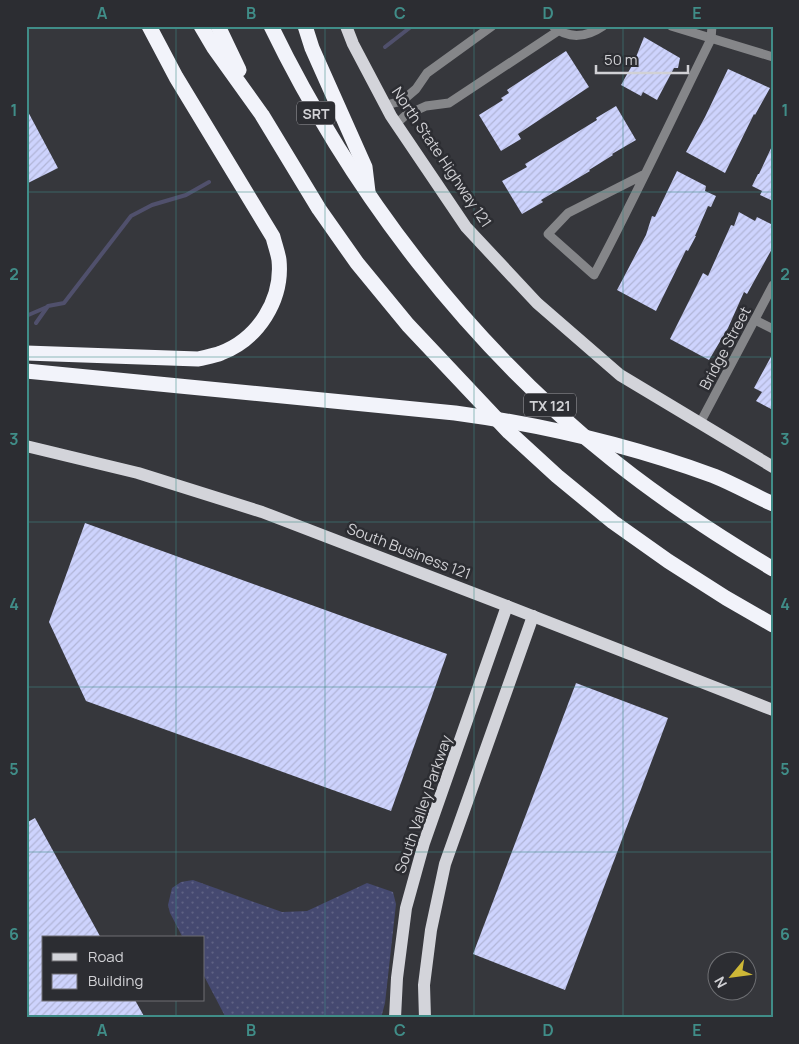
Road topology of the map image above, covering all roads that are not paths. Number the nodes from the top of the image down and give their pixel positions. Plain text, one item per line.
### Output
1 (149, 26) edge
2 (201, 26) edge
3 (218, 26) edge
4 (271, 26) edge
5 (305, 26) edge
6 (346, 26) edge
7 (492, 26) edge
8 (603, 26) edge
9 (671, 26) edge
10 (712, 26) edge
11 (556, 28) edge
12 (711, 39) junction
13 (773, 57) edge
14 (386, 105) junction
15 (262, 115) junction
16 (396, 124) junction
17 (646, 174) junction
18 (368, 196) junction
19 (773, 285) edge
20 (755, 320) junction
21 (773, 329) edge
22 (26, 353) edge
23 (26, 371) edge
24 (700, 423) junction
25 (26, 446) edge
26 (773, 467) edge
27 (773, 504) edge
28 (773, 569) edge
29 (508, 606) junction
30 (533, 616) junction
31 (773, 625) edge
32 (773, 710) edge
33 (395, 1018) edge
34 (425, 1018) edge

1 - 22 highway
2 - 15 highway
3 - 15 highway
4 - 18 highway, SRT
5 - 18 highway
6 - 14 main road, North State Highway 121
7 - 14 street
8 - 11 street
9 - 12 street
10 - 12 street
11 - 16 street
12 - 13 street
12 - 17 street
14 - 16 main road, North State Highway 121
15 - 31 highway, TX 121
16 - 24 main road, North State Highway 121
17 - 17 street
18 - 28 highway, TX 121
19 - 20 street, Bridge Street
20 - 21 street
20 - 24 street, Bridge Street
23 - 27 highway
24 - 26 main road, North State Highway 121
25 - 29 main road, South Business 121
29 - 30 main road, South Business 121
29 - 33 main road, South Valley Parkway
30 - 32 main road, South Business 121
30 - 34 main road

